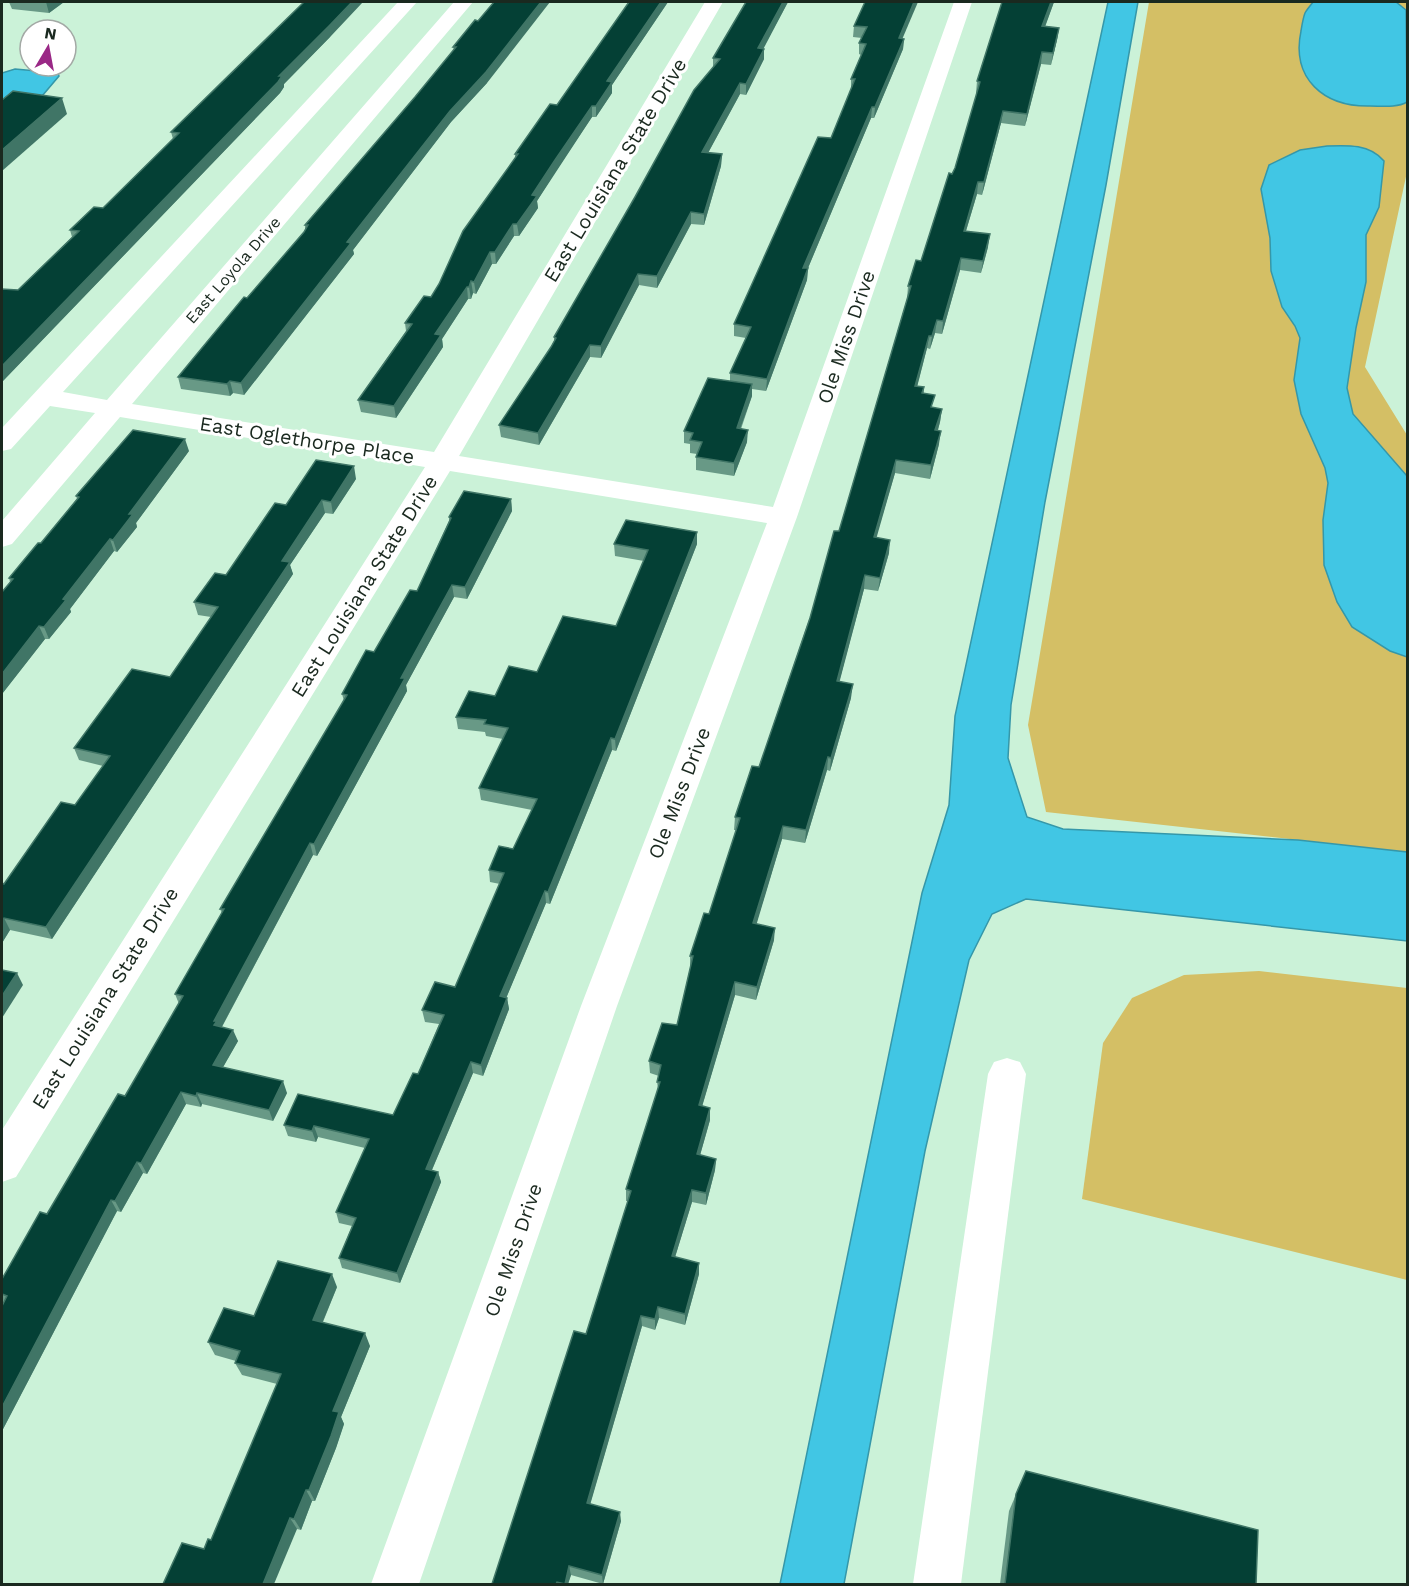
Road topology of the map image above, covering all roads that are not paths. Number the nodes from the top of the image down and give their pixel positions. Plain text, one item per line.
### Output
1 (408, 2) edge
2 (464, 2) edge
3 (714, 2) edge
4 (963, 2) edge
5 (44, 397) junction
6 (114, 409) junction
7 (2, 443) edge
8 (442, 462) junction
9 (783, 517) junction
10 (2, 538) edge
11 (1007, 1074) dead end
12 (2, 1164) edge
13 (395, 1584) edge
14 (937, 1584) edge

1 - 5 street
2 - 6 street, East Loyola Drive
3 - 8 street, East Louisiana State Drive
4 - 9 street, Ole Miss Drive
5 - 6 street, East Oglethorpe Place
5 - 7 street
6 - 8 street, East Oglethorpe Place
6 - 10 street, East Loyola Drive
8 - 9 street, East Oglethorpe Place
8 - 12 street, East Louisiana State Drive
9 - 13 street, Ole Miss Drive
11 - 14 street

